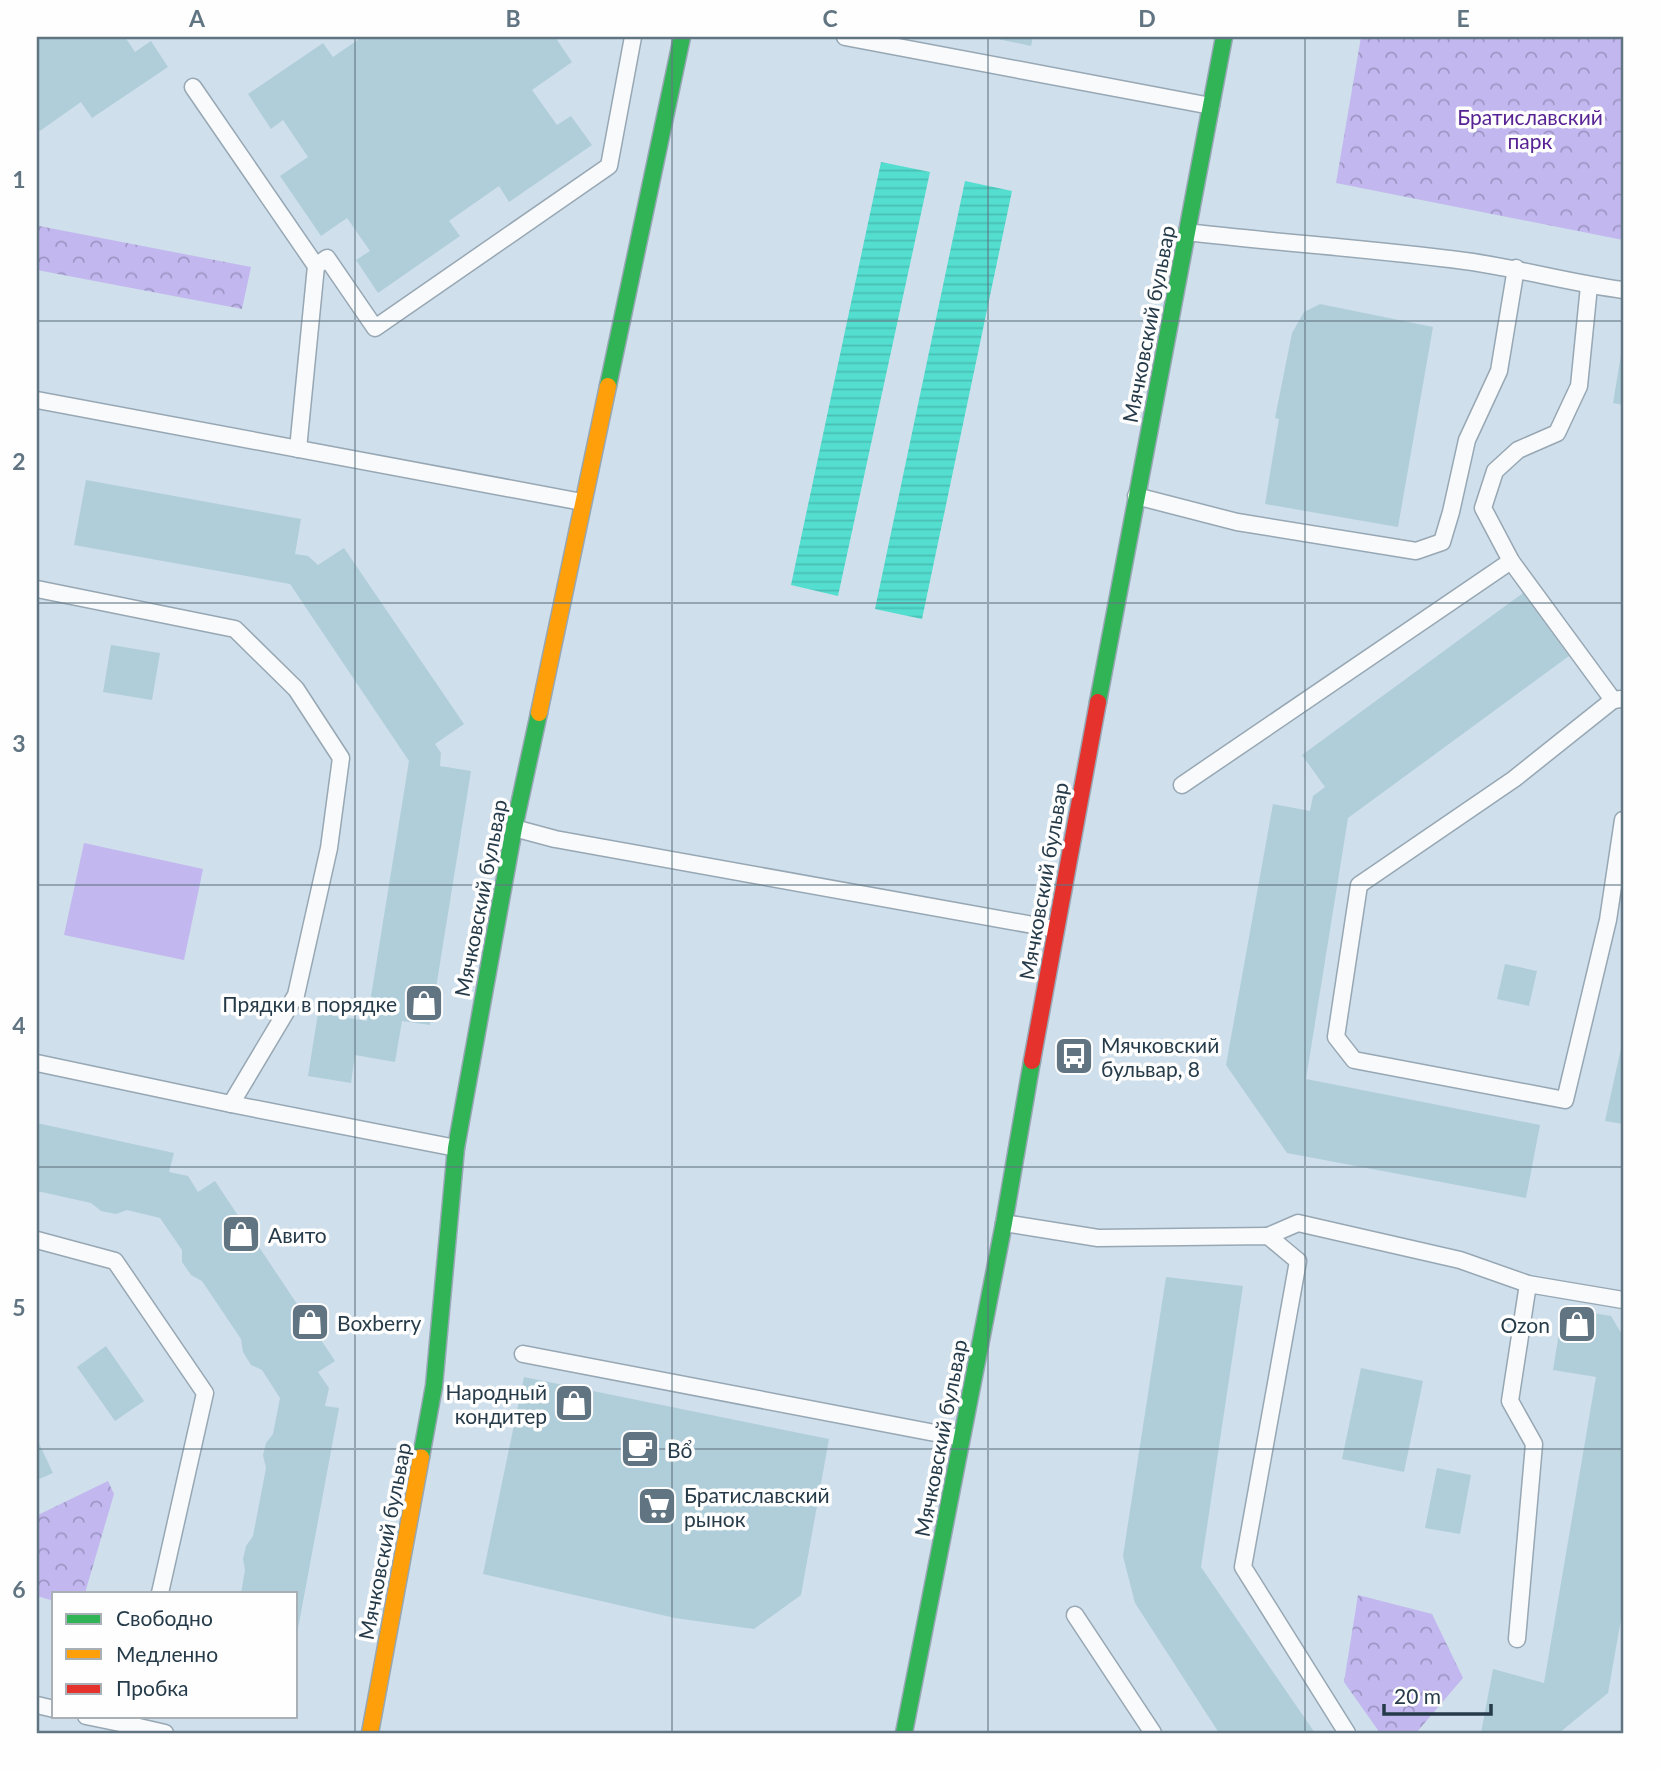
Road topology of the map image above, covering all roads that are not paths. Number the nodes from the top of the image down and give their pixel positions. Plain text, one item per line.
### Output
1 (633, 37) edge
2 (682, 37) edge
3 (845, 37) edge
4 (1224, 37) edge
5 (193, 87) dead end
6 (1211, 106) junction
7 (1187, 232) junction
8 (316, 266) junction
9 (1516, 268) junction
10 (1589, 286) junction
11 (1623, 290) edge
12 (37, 400) edge
13 (298, 449) junction
14 (1136, 496) junction
15 (582, 502) junction
16 (1510, 561) junction
17 (37, 589) edge
18 (1618, 699) edge
19 (1182, 785) dead end
20 (1623, 820) edge
21 (514, 828) junction
22 (1055, 929) junction
23 (37, 1063) edge
24 (231, 1104) junction
25 (456, 1148) junction
26 (1004, 1223) junction
27 (1268, 1236) junction
28 (37, 1240) edge
29 (1528, 1284) junction
30 (1623, 1300) edge
31 (523, 1354) dead end
32 (961, 1438) junction
33 (160, 1592) edge
34 (1075, 1615) dead end
35 (1517, 1639) dead end
36 (109, 1718) edge
37 (132, 1720) edge
38 (165, 1733) edge
39 (369, 1733) edge
40 (904, 1733) edge
41 (1153, 1733) edge
42 (1347, 1733) edge

1 - 8 lane
2 - 15 street, Мячковский бульвар
3 - 6 lane
4 - 6 street, Мячковский бульвар
5 - 8 lane
6 - 7 street, Мячковский бульвар
7 - 9 lane
7 - 14 street, Мячковский бульвар
8 - 13 lane
9 - 10 lane
9 - 14 lane
10 - 11 lane
10 - 16 lane
12 - 13 lane
13 - 15 lane
14 - 22 street, Мячковский бульвар
15 - 21 street, Мячковский бульвар
16 - 18 lane
16 - 19 lane
17 - 24 lane
18 - 20 lane
21 - 22 lane
21 - 25 street, Мячковский бульвар
22 - 26 street, Мячковский бульвар
23 - 24 lane
24 - 25 lane
25 - 39 street, Мячковский бульвар
26 - 27 lane
26 - 32 street, Мячковский бульвар
27 - 29 lane
27 - 42 lane
28 - 33 lane
29 - 30 lane
29 - 35 lane
31 - 32 lane
32 - 40 street, Мячковский бульвар
34 - 41 lane
36 - 37 lane
37 - 38 lane

